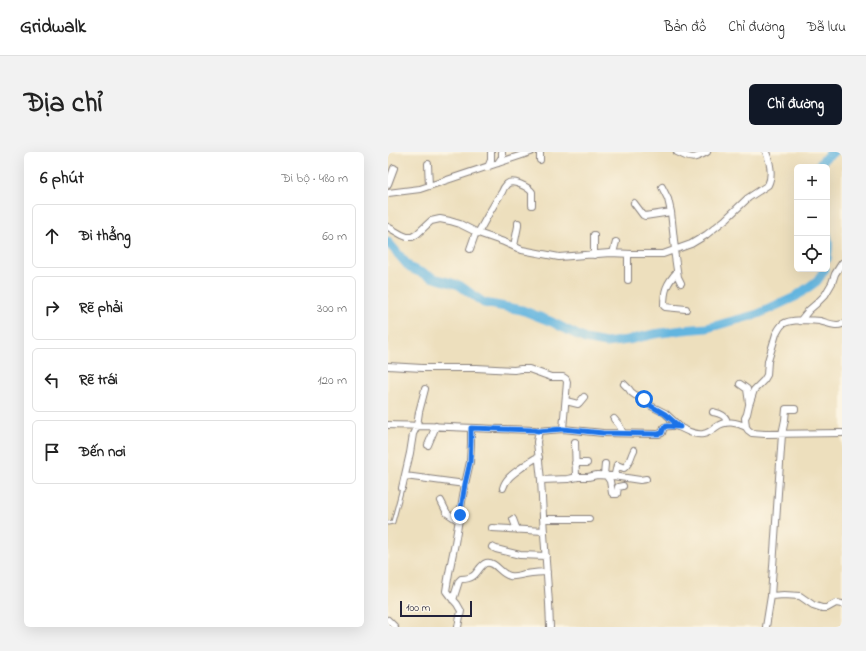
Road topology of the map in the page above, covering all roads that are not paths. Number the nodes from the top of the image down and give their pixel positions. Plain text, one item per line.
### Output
1 (491, 152) edge
2 (502, 152) edge
3 (531, 152) edge
4 (540, 152) edge
5 (677, 152) edge
6 (707, 152) edge
7 (766, 152) edge
8 (540, 160) dead end
9 (498, 163) junction
10 (428, 164) dead end
11 (488, 167) junction
12 (394, 168) dead end
13 (388, 184) edge
14 (429, 186) junction
15 (662, 187) dead end
16 (388, 193) edge
17 (634, 203) dead end
18 (532, 205) dead end
19 (671, 212) junction
20 (518, 222) dead end
21 (388, 227) edge
22 (477, 233) junction
23 (594, 235) dead end
24 (616, 242) dead end
25 (514, 246) junction
26 (470, 249) dead end
27 (674, 250) junction
28 (613, 253) junction
29 (628, 254) junction
30 (594, 255) junction
31 (842, 263) edge
32 (677, 272) junction
33 (628, 280) dead end
34 (681, 283) dead end
35 (686, 309) dead end
36 (800, 321) junction
37 (842, 324) edge
38 (388, 366) edge
39 (624, 384) dead end
40 (740, 384) dead end
41 (425, 390) dead end
42 (584, 397) dead end
43 (566, 401) junction
44 (749, 405) junction
45 (795, 409) dead end
46 (713, 412) dead end
47 (614, 419) dead end
48 (725, 423) junction
49 (388, 425) edge
50 (417, 426) junction
51 (436, 426) junction
52 (680, 427) junction
53 (746, 427) junction
54 (471, 428) junction
55 (563, 429) junction
56 (539, 430) junction
57 (623, 433) junction
58 (842, 433) edge
59 (782, 434) junction
60 (575, 442) dead end
61 (428, 445) dead end
62 (634, 450) dead end
63 (539, 457) junction
64 (587, 462) dead end
65 (575, 463) junction
66 (605, 464) dead end
67 (608, 475) junction
68 (405, 476) junction
69 (576, 477) junction
70 (646, 479) dead end
71 (541, 480) junction
72 (465, 484) junction
73 (623, 486) dead end
74 (402, 488) joint
75 (503, 488) dead end
76 (441, 501) dead end
77 (513, 519) dead end
78 (543, 519) junction
79 (589, 519) dead end
80 (459, 521) junction
81 (388, 523) edge
82 (492, 528) dead end
83 (517, 530) junction
84 (544, 531) junction
85 (492, 547) dead end
86 (546, 556) junction
87 (547, 572) junction
88 (771, 596) junction
89 (453, 600) junction
90 (842, 604) edge
91 (388, 620) edge
92 (395, 627) edge
93 (458, 627) edge
94 (550, 627) edge
95 (766, 627) edge

1 - 11 street
2 - 9 street
3 - 9 street
4 - 8 street
5 - 6 street
7 - 27 street
9 - 11 street
10 - 14 street
11 - 14 street
12 - 13 street
14 - 16 street
15 - 19 street
17 - 19 street
18 - 22 street
19 - 27 street
20 - 25 street
21 - 22 street
22 - 25 street
22 - 26 street
23 - 30 street
24 - 28 street
25 - 30 street
27 - 29 street
27 - 32 street
28 - 29 street
28 - 30 street
29 - 33 street
31 - 36 street
32 - 34 street
32 - 35 street
36 - 37 street
36 - 44 street
38 - 43 street
39 - 52 street
40 - 44 street
41 - 50 street
42 - 43 street
43 - 55 street
44 - 53 street
45 - 59 street
46 - 48 street
47 - 57 street
48 - 52 street
48 - 53 street
49 - 50 street
50 - 51 street
50 - 68 street
51 - 54 street
51 - 61 street
52 - 57 street
53 - 59 street
54 - 56 street
54 - 72 street
55 - 56 street
55 - 57 street
56 - 63 street
58 - 59 street
59 - 88 street
60 - 65 street
62 - 67 street
63 - 71 street
63 - 75 street
64 - 65 street
65 - 69 street
66 - 67 street
67 - 69 street
67 - 70 street
67 - 73 street
68 - 72 street
68 - 74 street
69 - 71 street
71 - 78 street
72 - 80 street
74 - 81 lane
76 - 80 street
77 - 83 street
78 - 79 street
78 - 84 street
80 - 89 street
82 - 83 street
83 - 84 street
84 - 86 street
85 - 86 street
86 - 87 street
87 - 89 street
87 - 94 street
88 - 90 street
88 - 95 street
89 - 93 street
91 - 92 street

